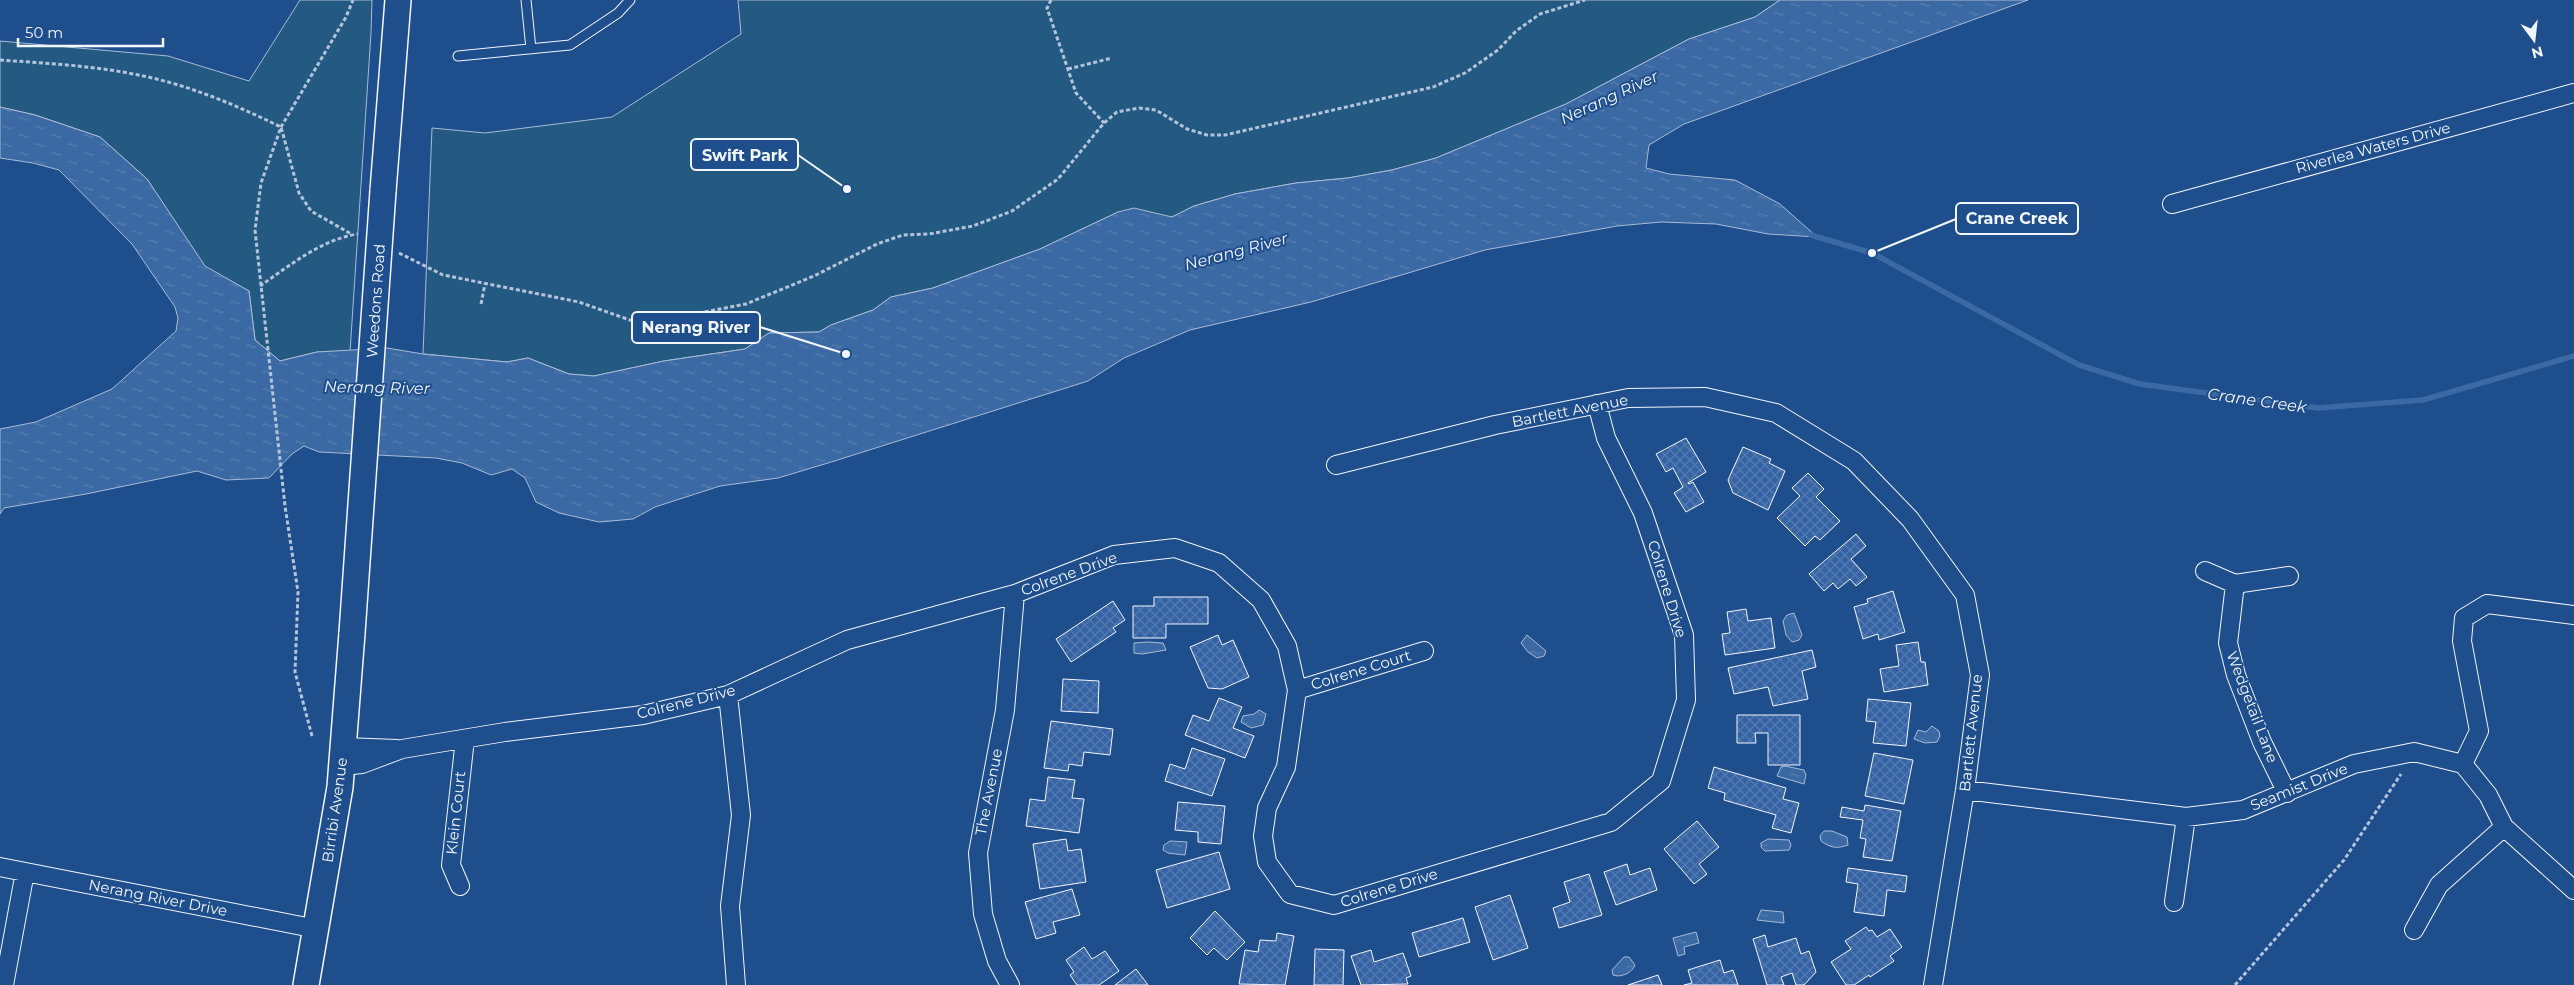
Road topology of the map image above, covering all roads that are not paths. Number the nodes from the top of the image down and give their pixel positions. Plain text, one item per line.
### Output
1 (398, 0) edge
2 (526, 0) edge
3 (630, 0) edge
4 (531, 49) junction
5 (458, 56) dead end
6 (2574, 93) edge
7 (2172, 204) dead end
8 (1596, 404) junction
9 (1336, 465) dead end
10 (2205, 571) dead end
11 (2289, 576) dead end
12 (2235, 584) junction
13 (1016, 594) junction
14 (2574, 615) edge
15 (352, 633) joint
16 (1424, 651) dead end
17 (1297, 690) junction
18 (728, 695) junction
19 (465, 739) junction
20 (343, 756) junction
21 (2462, 764) junction
22 (1965, 790) junction
23 (2287, 793) junction
24 (2186, 817) junction
25 (2504, 826) junction
26 (0, 867) edge
27 (25, 872) junction
28 (460, 886) dead end
29 (2574, 890) edge
30 (2174, 902) dead end
31 (317, 929) junction
32 (2414, 930) dead end
33 (4, 985) edge
34 (306, 985) edge
35 (736, 985) edge
36 (1010, 985) edge
37 (1933, 985) edge

1 - 15 street, Weedons Road, bridge
2 - 4 lane
3 - 4 lane
4 - 5 lane
6 - 7 street, Riverlea Waters Drive
8 - 9 street, Bartlett Avenue
8 - 17 street, Colrene Drive
8 - 22 street, Bartlett Avenue
10 - 12 street
11 - 12 street
12 - 23 street, Wedgetail Lane
13 - 17 street, Colrene Drive
13 - 18 street, Colrene Drive
13 - 36 street, The Avenue
14 - 21 street
15 - 20 street, Birribi Avenue
16 - 17 street, Colrene Court
18 - 19 street, Colrene Drive
18 - 35 street
19 - 20 street, Colrene Drive
19 - 28 street, Klein Court
20 - 31 street, Birribi Avenue
21 - 23 street, Seamist Drive
21 - 25 street
22 - 24 street, Seamist Drive
22 - 37 street, Bartlett Avenue
23 - 24 street, Seamist Drive
24 - 30 street
25 - 29 street
25 - 32 street
26 - 27 street, Nerang River Drive
27 - 31 street, Nerang River Drive
27 - 33 street
31 - 34 street, Birribi Avenue

